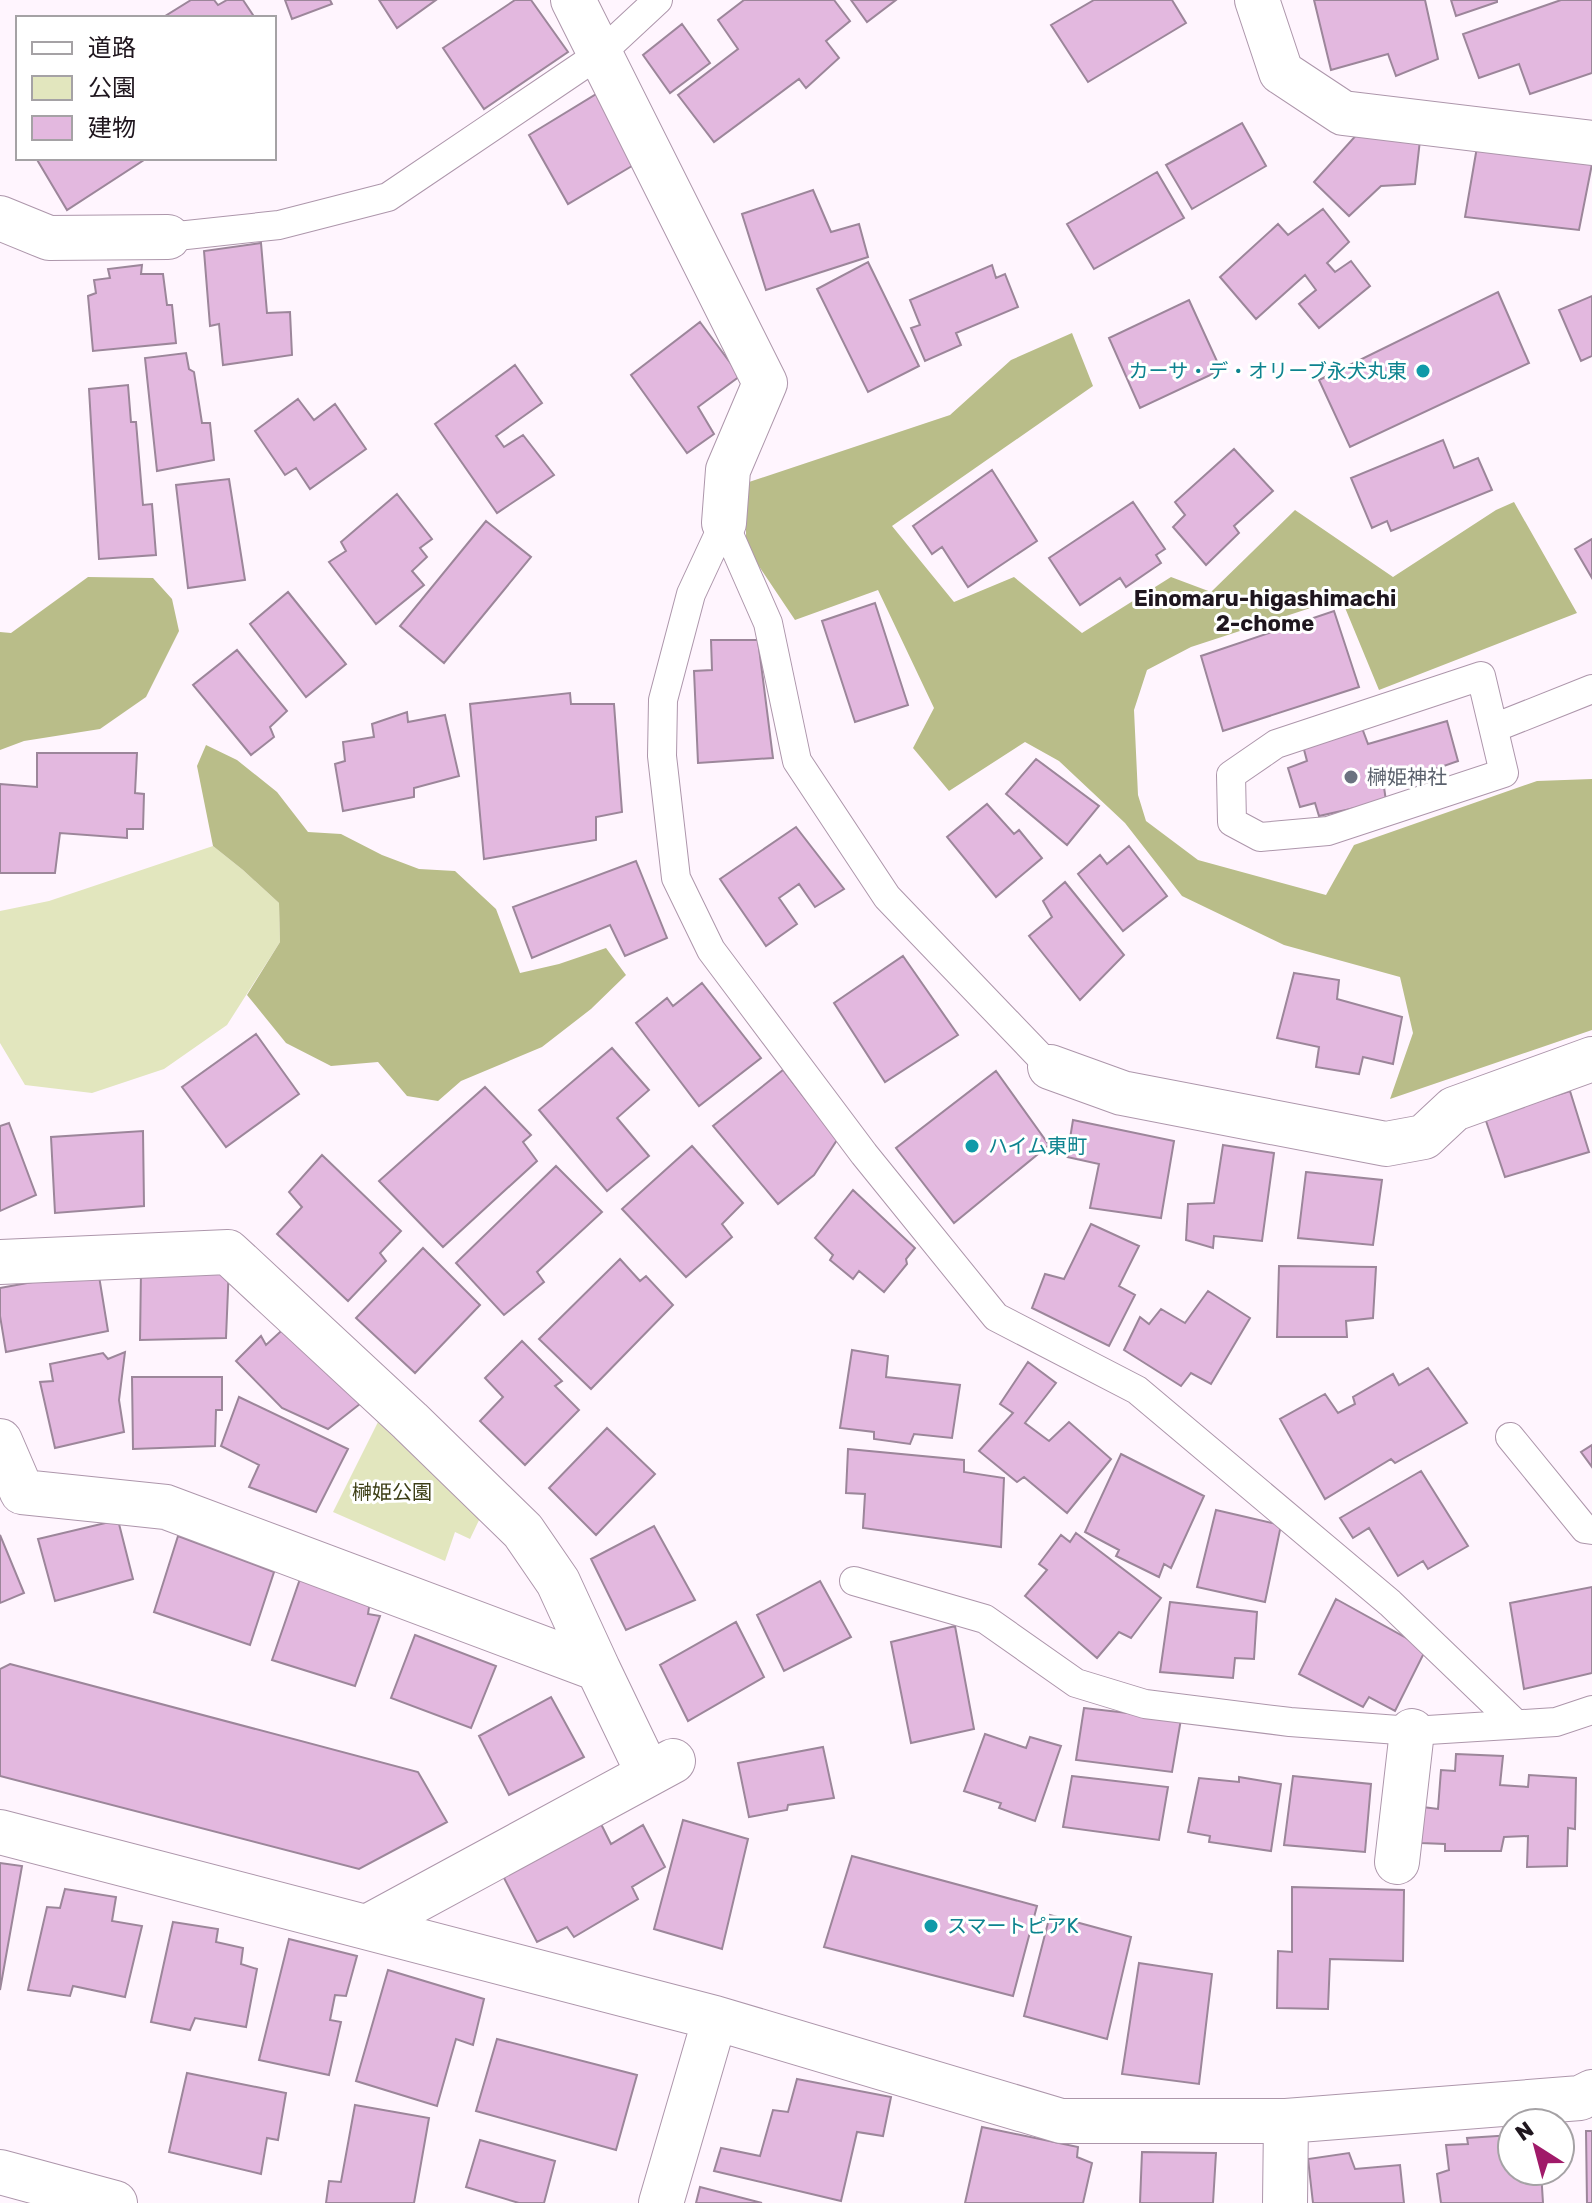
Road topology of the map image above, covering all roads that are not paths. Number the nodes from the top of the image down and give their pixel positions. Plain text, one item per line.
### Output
1 (573, 0) edge
2 (658, 0) edge
3 (1257, 0) edge
4 (601, 53) junction
5 (1592, 143) edge
6 (0, 218) edge
7 (168, 237) joint
8 (724, 523) junction
9 (1592, 689) edge
10 (1494, 728) junction
11 (1592, 1059) edge
12 (1050, 1067) joint
13 (0, 1262) edge
14 (1510, 1437) dead end
15 (0, 1441) edge
16 (1592, 1530) edge
17 (854, 1581) dead end
18 (598, 1669) junction
19 (1592, 1710) edge
20 (1515, 1723) junction
21 (1412, 1731) junction
22 (0, 1832) edge
23 (1397, 1862) dead end
24 (367, 1927) junction
25 (715, 2018) junction
26 (1592, 2092) edge
27 (1286, 2121) junction
28 (0, 2172) edge
29 (115, 2203) edge
30 (661, 2203) edge
31 (1285, 2203) edge

1 - 4 street
2 - 4 lane
3 - 5 street
4 - 7 lane
4 - 8 street
6 - 7 street
8 - 12 lane
8 - 20 lane
9 - 10 lane
10 - 10 lane
11 - 12 street
13 - 18 street
14 - 16 lane
15 - 18 street
17 - 21 lane
18 - 24 street
19 - 20 lane
20 - 21 lane
21 - 23 street
22 - 24 street
24 - 25 street
25 - 27 street
25 - 30 street
26 - 27 street
27 - 31 street
28 - 29 street

